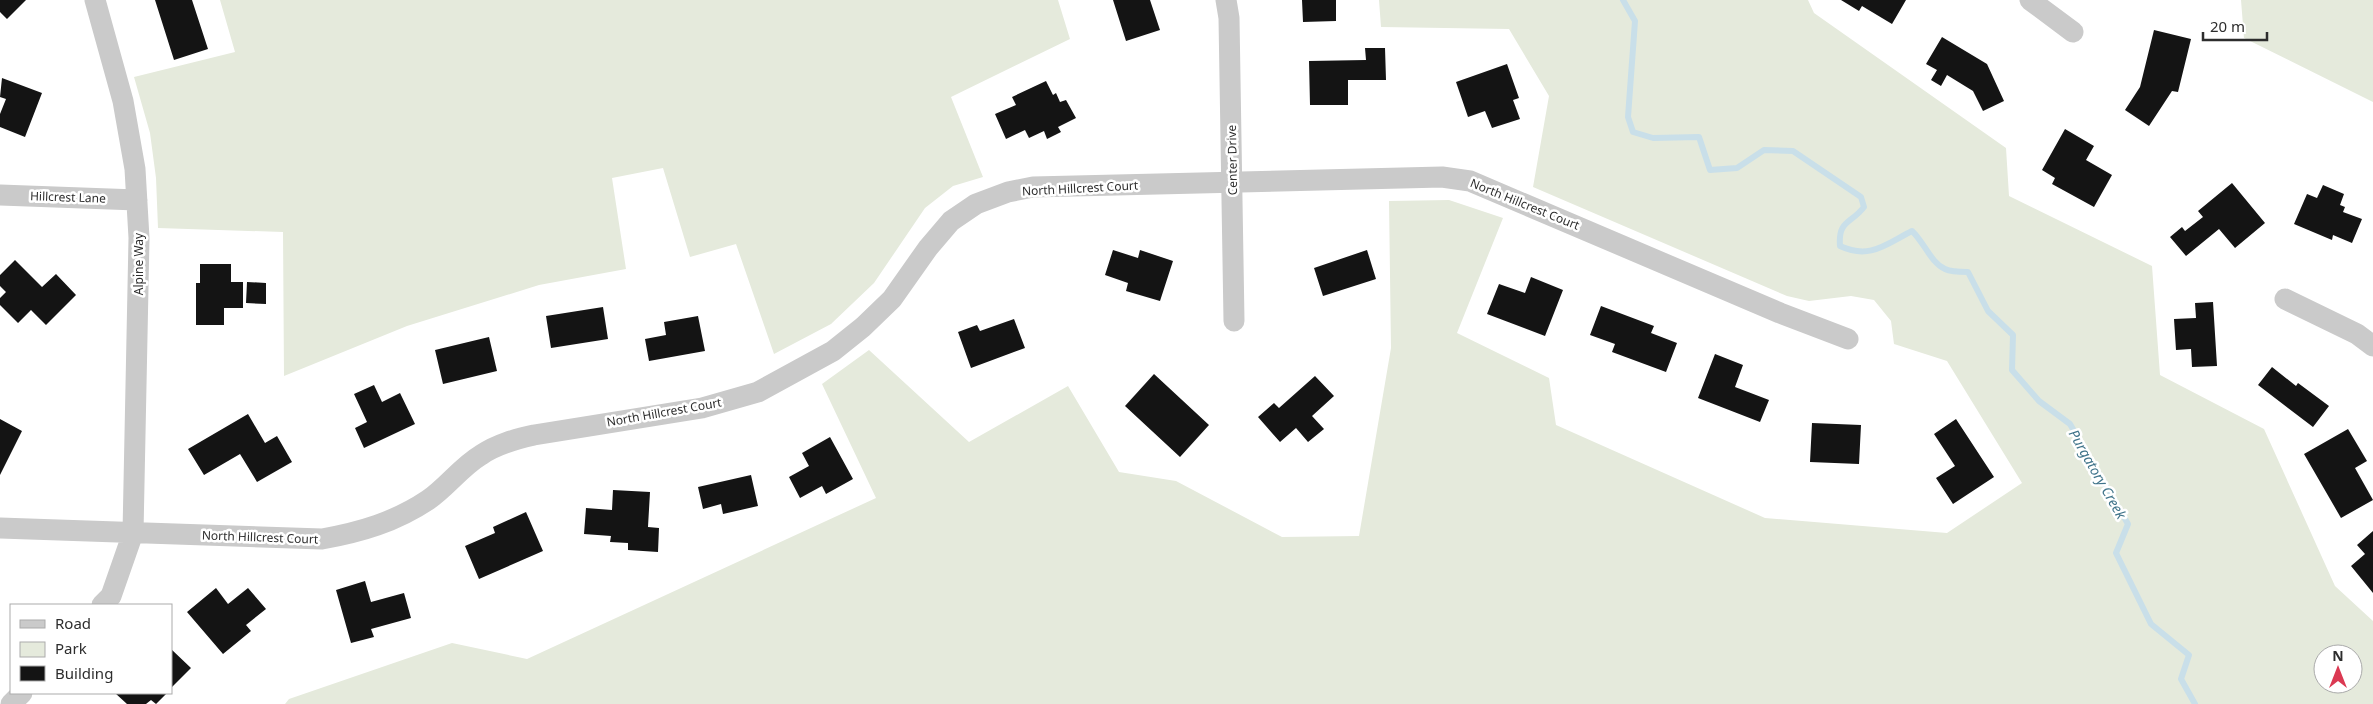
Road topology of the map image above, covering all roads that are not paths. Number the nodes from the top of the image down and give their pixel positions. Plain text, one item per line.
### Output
1 (95, 0) edge
2 (1226, 0) edge
3 (2030, 0) edge
4 (2073, 32) dead end
5 (1232, 183) junction
6 (0, 195) edge
7 (137, 200) junction
8 (2285, 299) dead end
9 (1234, 321) dead end
10 (1848, 339) dead end
11 (2373, 346) edge
12 (0, 528) edge
13 (133, 533) junction
14 (103, 604) edge
15 (21, 694) edge
16 (11, 704) edge

1 - 7 street, Alpine Way
2 - 5 street, Center Drive
3 - 4 street
5 - 9 street, Center Drive
5 - 10 street, North Hillcrest Court
5 - 13 street, North Hillcrest Court
6 - 7 street, Hillcrest Lane
7 - 13 street, Alpine Way
8 - 11 street
12 - 13 street, North Hillcrest Court
13 - 14 street, Alpine Way
15 - 16 street

